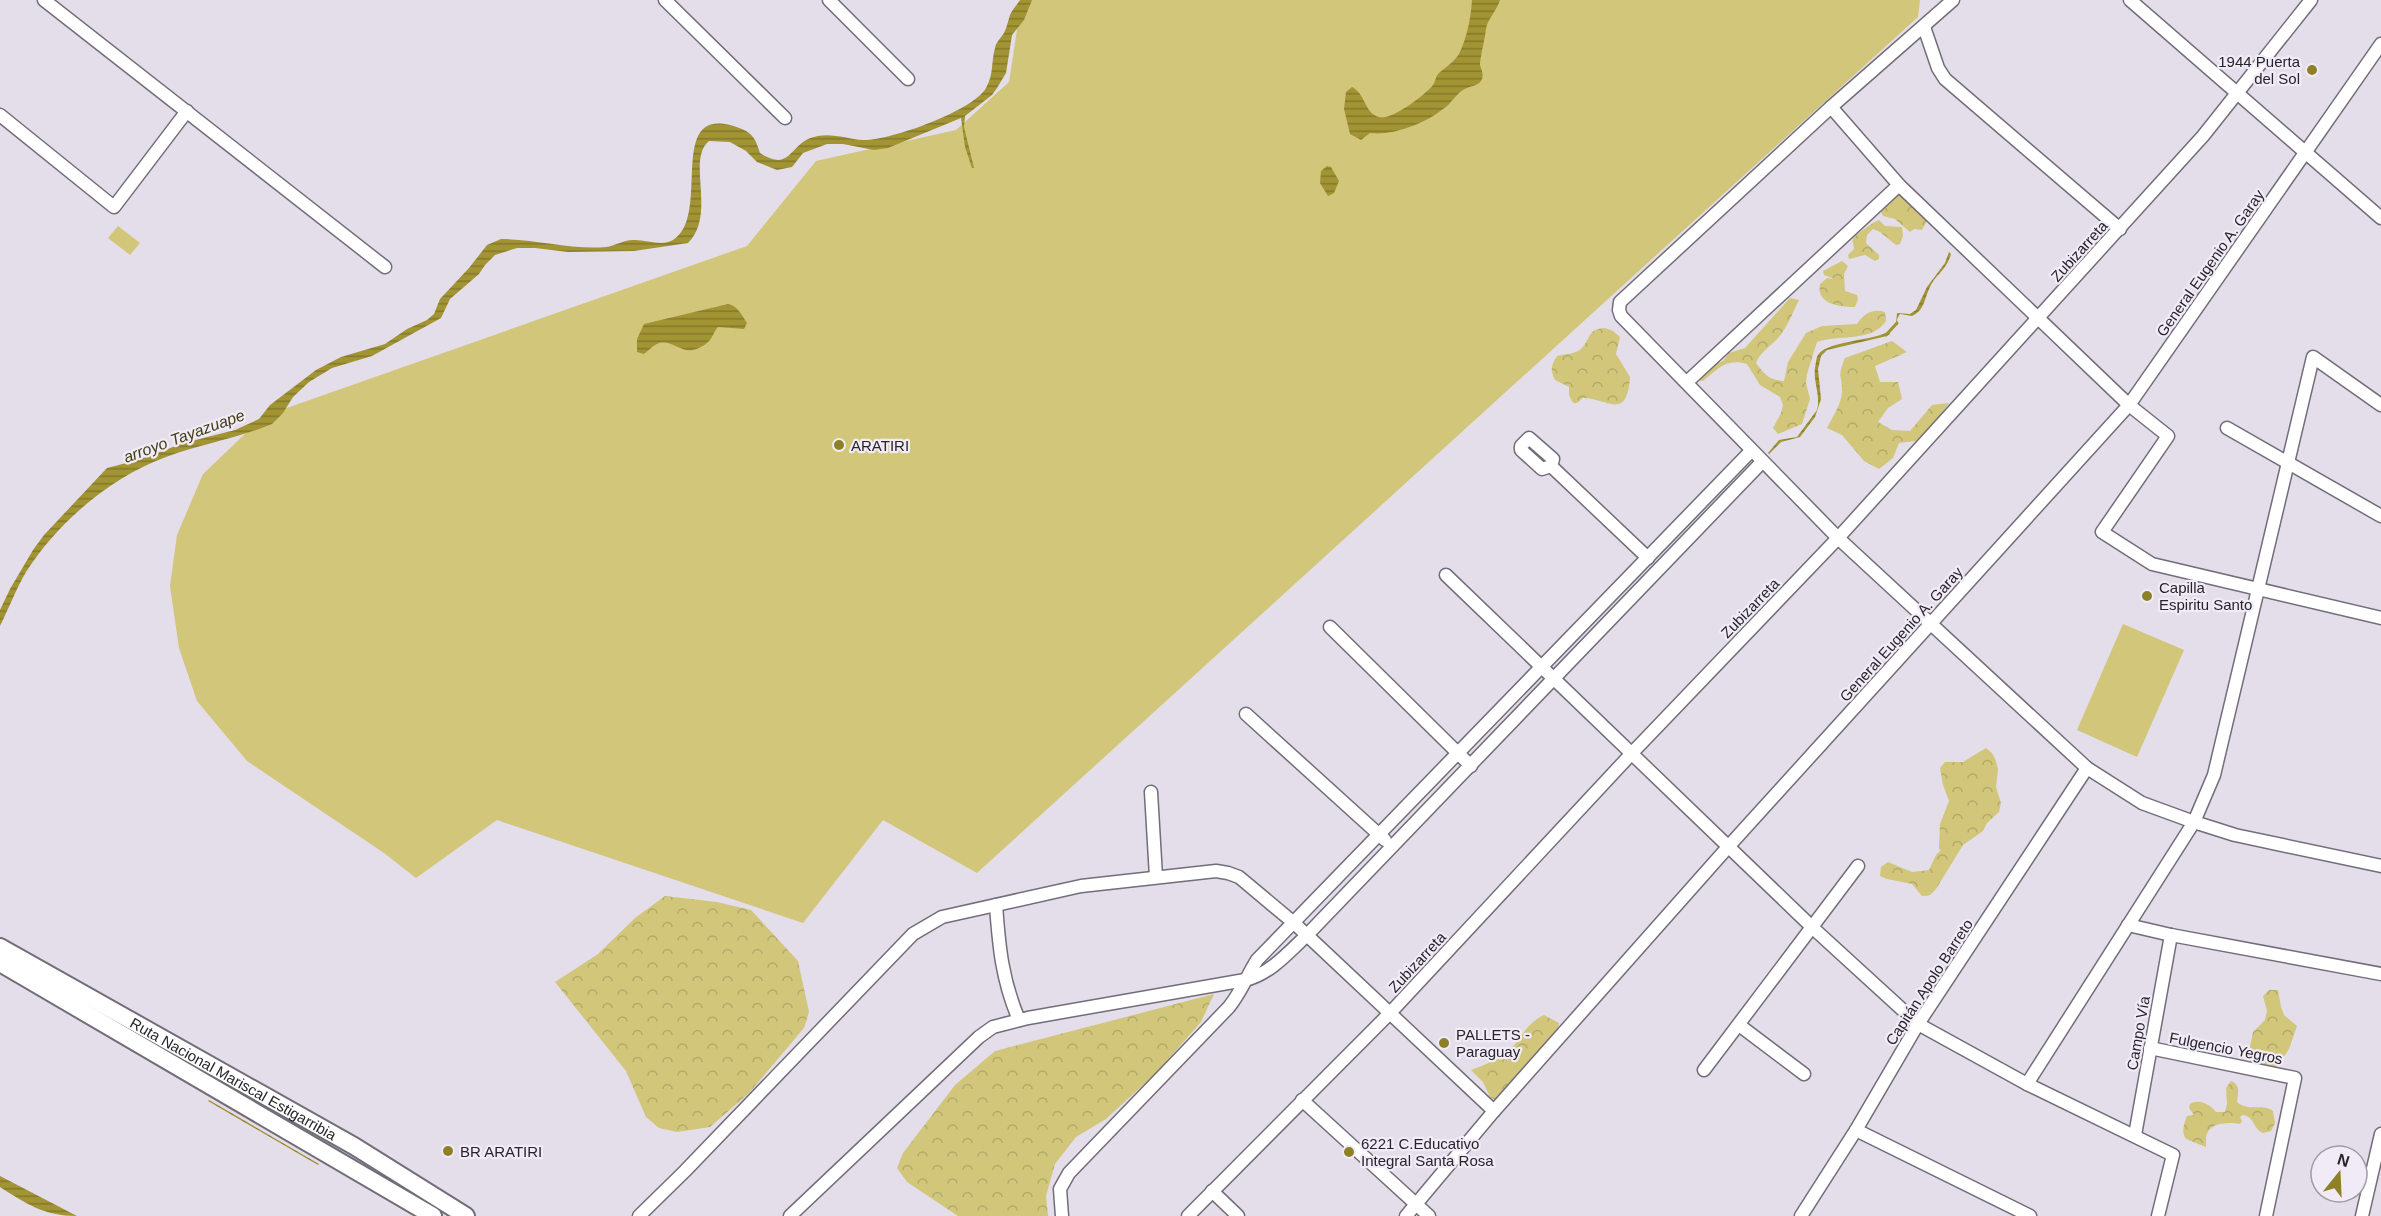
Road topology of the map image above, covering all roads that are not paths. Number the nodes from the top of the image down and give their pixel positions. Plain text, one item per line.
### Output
1 (44, 0) edge
2 (665, 0) edge
3 (829, 0) edge
4 (1953, 0) edge
5 (2130, 0) edge
6 (2311, 0) edge
7 (1924, 27) junction
8 (2381, 44) edge
9 (908, 79) dead end
10 (2237, 94) junction
11 (1831, 107) junction
12 (187, 111) junction
13 (0, 116) edge
14 (785, 118) dead end
15 (2305, 150) junction
16 (1899, 185) junction
17 (2381, 218) edge
18 (2120, 229) junction
19 (385, 267) dead end
20 (2038, 318) junction
21 (1687, 382) junction
22 (2129, 405) junction
23 (2381, 405) edge
24 (2227, 428) dead end
25 (1751, 451) junction
26 (1762, 462) junction
27 (2288, 463) junction
28 (1551, 466) dead end
29 (2381, 516) edge
30 (1838, 538) junction
31 (1647, 558) junction
32 (1446, 575) dead end
33 (2258, 590) junction
34 (2381, 618) edge
35 (1930, 624) junction
36 (1330, 627) dead end
37 (1542, 668) junction
38 (1555, 680) junction
39 (1246, 714) dead end
40 (1633, 752) junction
41 (1458, 753) junction
42 (1471, 766) junction
43 (2087, 768) junction
44 (1151, 792) dead end
45 (2194, 822) junction
46 (1380, 835) junction
47 (1392, 847) junction
48 (1728, 847) junction
49 (1858, 866) dead end
50 (2381, 866) edge
51 (1156, 877) junction
52 (996, 905) junction
53 (1294, 924) junction
54 (2128, 925) junction
55 (1813, 928) junction
56 (1307, 935) junction
57 (2171, 935) junction
58 (0, 947) edge
59 (0, 963) edge
60 (2381, 974) edge
61 (1245, 980) junction
62 (1390, 1013) junction
63 (1019, 1020) junction
64 (1918, 1024) junction
65 (1739, 1025) junction
66 (2150, 1048) junction
67 (1704, 1070) dead end
68 (1804, 1074) dead end
69 (2027, 1084) junction
70 (1302, 1100) junction
71 (1494, 1111) junction
72 (1856, 1130) junction
73 (2381, 1134) edge
74 (2135, 1136) junction
75 (1212, 1191) junction
76 (1416, 1205) junction
77 (433, 1216) edge
78 (466, 1216) edge
79 (639, 1216) edge
80 (790, 1216) edge
81 (1062, 1216) edge
82 (1188, 1216) edge
83 (1238, 1216) edge
84 (1406, 1216) edge
85 (1430, 1216) edge
86 (1801, 1216) edge
87 (2030, 1216) edge
88 (2158, 1216) edge
89 (2266, 1216) edge
90 (2362, 1216) edge

1 - 12 street
2 - 14 street
3 - 9 street
4 - 7 street
5 - 10 street
6 - 10 street, Zubizarreta
7 - 11 street
7 - 18 street
8 - 15 street, General Eugenio A. Garay
10 - 15 street
10 - 18 street, Zubizarreta
11 - 16 street
11 - 21 street
12 - 13 street
12 - 19 street
15 - 17 street
15 - 22 street, General Eugenio A. Garay
16 - 20 street
16 - 21 street
18 - 20 street, Zubizarreta
20 - 22 street
20 - 30 street, Zubizarreta
21 - 25 street
22 - 33 street
22 - 35 street, General Eugenio A. Garay
23 - 27 street
24 - 27 street
25 - 26 street
25 - 31 street
26 - 30 street
26 - 38 street
27 - 29 street
27 - 33 street
28 - 31 street
30 - 35 street
30 - 40 street, Zubizarreta
31 - 37 street
32 - 37 street
33 - 34 street
33 - 45 street
35 - 43 street
35 - 48 street, General Eugenio A. Garay
36 - 41 street
37 - 38 street
37 - 41 street
38 - 40 street
38 - 42 street
39 - 46 street
40 - 48 street
40 - 62 street, Zubizarreta
41 - 42 street
41 - 46 street
42 - 47 street
43 - 45 street
43 - 64 street, Capitán Apolo Barreto
44 - 51 street
45 - 50 street
45 - 54 street
46 - 47 street
46 - 53 street
47 - 56 street
48 - 55 street
48 - 71 street, General Eugenio A. Garay
49 - 55 street
51 - 52 street
51 - 53 street
52 - 63 street
52 - 79 street
53 - 56 street
53 - 61 street
54 - 57 street
54 - 69 street
55 - 64 street
55 - 65 street
56 - 61 street
56 - 62 street
57 - 60 street
57 - 66 street, Campo Vía
58 - 78 highway, Ruta Nacional Mariscal Estigarribia
59 - 77 highway, Ruta Nacional Mariscal Estigarribia
61 - 63 street
61 - 81 street
62 - 70 street, Zubizarreta
62 - 71 street
63 - 80 street
64 - 69 street
64 - 72 street, Capitán Apolo Barreto
65 - 67 street
65 - 68 street
66 - 74 street, Campo Vía
66 - 89 street, Fulgencio Yegros
69 - 74 street
70 - 75 street, Zubizarreta
70 - 76 street
71 - 76 street, General Eugenio A. Garay
72 - 86 street, Capitán Apolo Barreto
72 - 87 street
73 - 90 street
74 - 88 street
75 - 82 street, Zubizarreta
75 - 83 street
76 - 84 street, General Eugenio A. Garay
76 - 85 street

